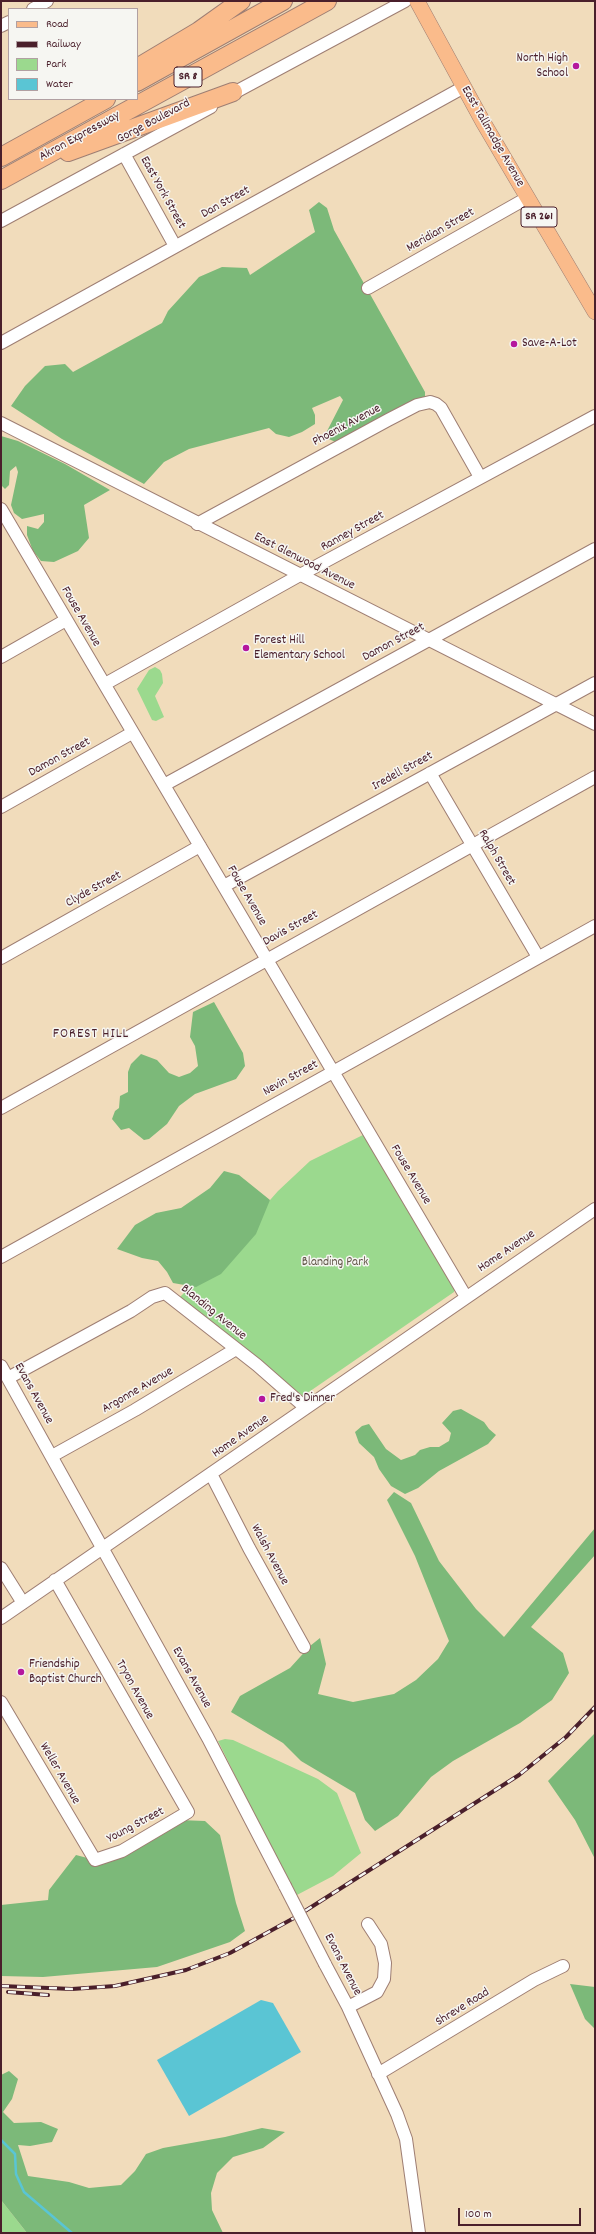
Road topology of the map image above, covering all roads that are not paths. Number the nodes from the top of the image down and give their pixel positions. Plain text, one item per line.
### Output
1 (241, 1) edge
2 (283, 1) edge
3 (327, 1) edge
4 (405, 1) edge
5 (417, 1) edge
6 (138, 67) edge
7 (138, 81) edge
8 (464, 87) junction
9 (233, 92) junction
10 (104, 100) edge
11 (49, 153) junction
12 (124, 154) junction
13 (1, 157) edge
14 (1, 180) edge
15 (527, 198) junction
16 (1, 221) edge
17 (175, 246) junction
18 (368, 288) dead end
19 (595, 312) edge
20 (1, 343) edge
21 (595, 416) edge
22 (1, 423) edge
23 (480, 477) junction
24 (1, 509) edge
25 (198, 524) junction
26 (595, 549) edge
27 (300, 575) junction
28 (66, 620) junction
29 (428, 640) junction
30 (1, 657) edge
31 (595, 683) edge
32 (105, 684) junction
33 (555, 705) junction
34 (595, 724) edge
35 (132, 733) junction
36 (430, 773) junction
37 (595, 777) edge
38 (164, 785) junction
39 (1, 807) edge
40 (472, 844) junction
41 (200, 846) junction
42 (224, 886) junction
43 (595, 926) edge
44 (538, 957) junction
45 (1, 958) edge
46 (266, 959) junction
47 (333, 1072) junction
48 (1, 1108) edge
49 (595, 1209) edge
50 (1, 1257) edge
51 (466, 1297) junction
52 (236, 1349) junction
53 (1, 1366) edge
54 (8, 1378) junction
55 (306, 1408) junction
56 (52, 1456) junction
57 (211, 1474) junction
58 (103, 1548) junction
59 (1, 1568) edge
60 (56, 1580) junction
61 (23, 1603) junction
62 (1, 1618) edge
63 (304, 1647) dead end
64 (1, 1702) edge
65 (188, 1812) joint
66 (95, 1860) joint
67 (368, 1924) dead end
68 (562, 1966) dead end
69 (348, 2007) junction
70 (378, 2074) junction
71 (419, 2233) edge

1 - 6 highway
2 - 7 highway, SR 8
3 - 11 highway, Akron Expressway / SR 8
4 - 9 street, Gorge Boulevard
5 - 8 main road, East Tallmadge Avenue / SR 261
8 - 15 main road, East Tallmadge Avenue / SR 261
8 - 17 street, Dan Street
9 - 11 highway
9 - 12 street, Gorge Boulevard
10 - 13 highway, Akron Expressway
11 - 14 highway, Akron Expressway / SR 8
12 - 16 street, Gorge Boulevard
12 - 17 street, East York Street
15 - 18 street, Meridian Street
15 - 19 main road, East Tallmadge Avenue / SR 261
17 - 20 street, Dan Street
21 - 23 street, Ranney Street
22 - 25 street, East Glenwood Avenue
23 - 25 street, Phoenix Avenue
23 - 27 street, Ranney Street
24 - 28 street, Fouse Avenue
25 - 27 street, East Glenwood Avenue
26 - 29 street, Damon Street
27 - 29 street, East Glenwood Avenue
27 - 32 street, Ranney Street
28 - 30 street
28 - 32 street, Fouse Avenue
29 - 33 street, East Glenwood Avenue
29 - 38 street, Damon Street
31 - 33 street, Iredell Street
32 - 35 street, Fouse Avenue
33 - 34 street, East Glenwood Avenue
33 - 36 street, Iredell Street
35 - 38 street, Fouse Avenue
35 - 39 street, Damon Street
36 - 40 street, Ralph Street
36 - 42 street, Iredell Street
37 - 40 street, Davis Street
38 - 41 street, Fouse Avenue
40 - 44 street, Ralph Street
40 - 46 street, Davis Street
41 - 42 street, Fouse Avenue
41 - 45 street, Clyde Street
42 - 46 street, Fouse Avenue
43 - 44 street, Nevin Street
44 - 47 street, Nevin Street
46 - 47 street, Fouse Avenue
46 - 48 street, Davis Street
47 - 50 street, Nevin Street
47 - 51 street, Fouse Avenue
49 - 51 street, Home Avenue
51 - 55 street, Home Avenue
52 - 54 street, Blanding Avenue
52 - 55 street, Blanding Avenue
52 - 56 street, Argonne Avenue
53 - 54 street, Evans Avenue
54 - 56 street, Evans Avenue
55 - 57 street, Home Avenue
56 - 58 street, Evans Avenue
57 - 58 street, Home Avenue
57 - 63 street, Walsh Avenue
58 - 60 street, Home Avenue
58 - 69 street, Evans Avenue, bridge
59 - 61 street
60 - 61 street, Home Avenue
60 - 65 street, Tryon Avenue
61 - 62 street, Home Avenue
64 - 66 street, Weller Avenue
65 - 66 street, Young Street
67 - 69 street, Evans Avenue
68 - 70 street, Shreve Road
69 - 70 street, Evans Avenue
70 - 71 street, Evans Avenue

